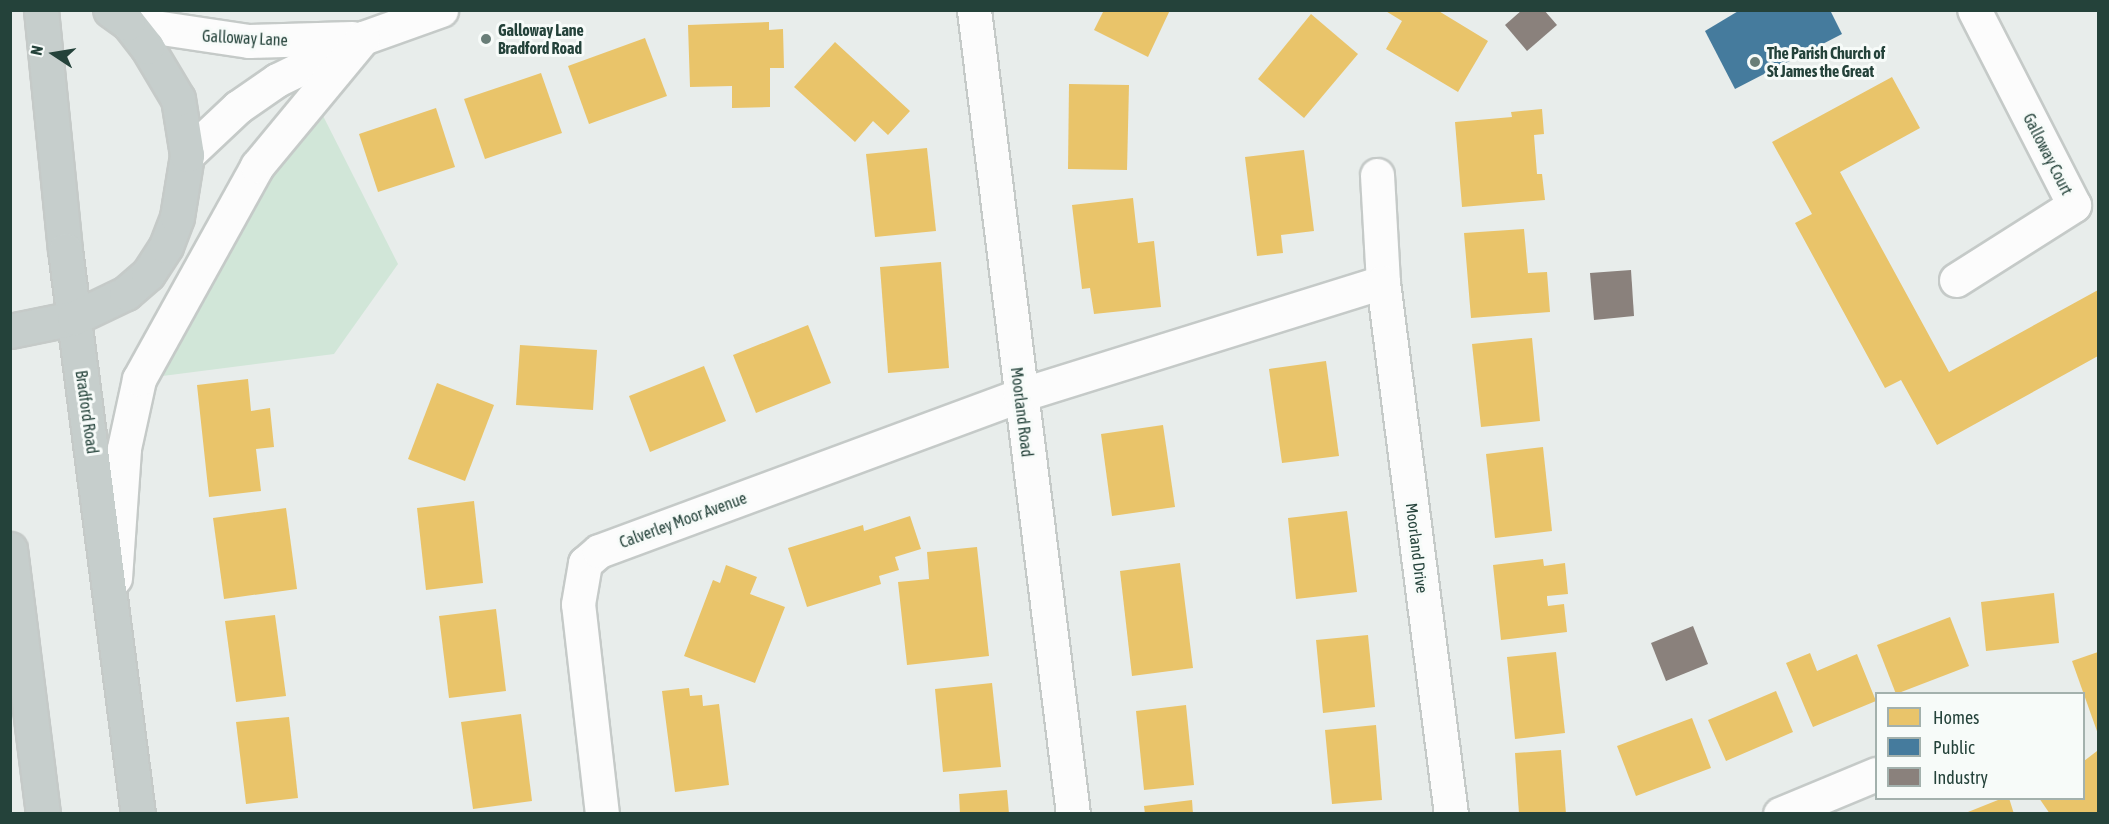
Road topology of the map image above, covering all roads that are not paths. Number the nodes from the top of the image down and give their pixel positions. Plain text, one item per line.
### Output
1 (41, 10) edge
2 (441, 10) edge
3 (974, 10) edge
4 (1974, 10) edge
5 (119, 17) edge
6 (363, 38) junction
7 (187, 155) junction
8 (1377, 175) dead end
9 (1956, 280) dead end
10 (1383, 282) junction
11 (74, 318) junction
12 (10, 331) edge
13 (1020, 395) junction
14 (10, 549) edge
15 (113, 614) junction
16 (1875, 774) edge
17 (43, 813) edge
18 (138, 813) edge
19 (602, 813) edge
20 (1073, 813) edge
21 (1451, 813) edge
22 (1780, 813) edge

1 - 11 highway, Bradford Road
2 - 6 street, Galloway Lane
3 - 13 street, Moorland Road
4 - 9 street, Galloway Court
5 - 6 street, Galloway Lane
5 - 7 highway
6 - 7 street, Galloway Lane
6 - 15 street
7 - 11 highway
8 - 10 street, Moorland Drive
10 - 13 street
10 - 21 street, Moorland Drive
11 - 12 highway
11 - 15 highway, Bradford Road
13 - 19 street, Calverley Moor Avenue
13 - 20 street, Moorland Road
14 - 17 highway
15 - 18 highway, Bradford Road
16 - 22 street

